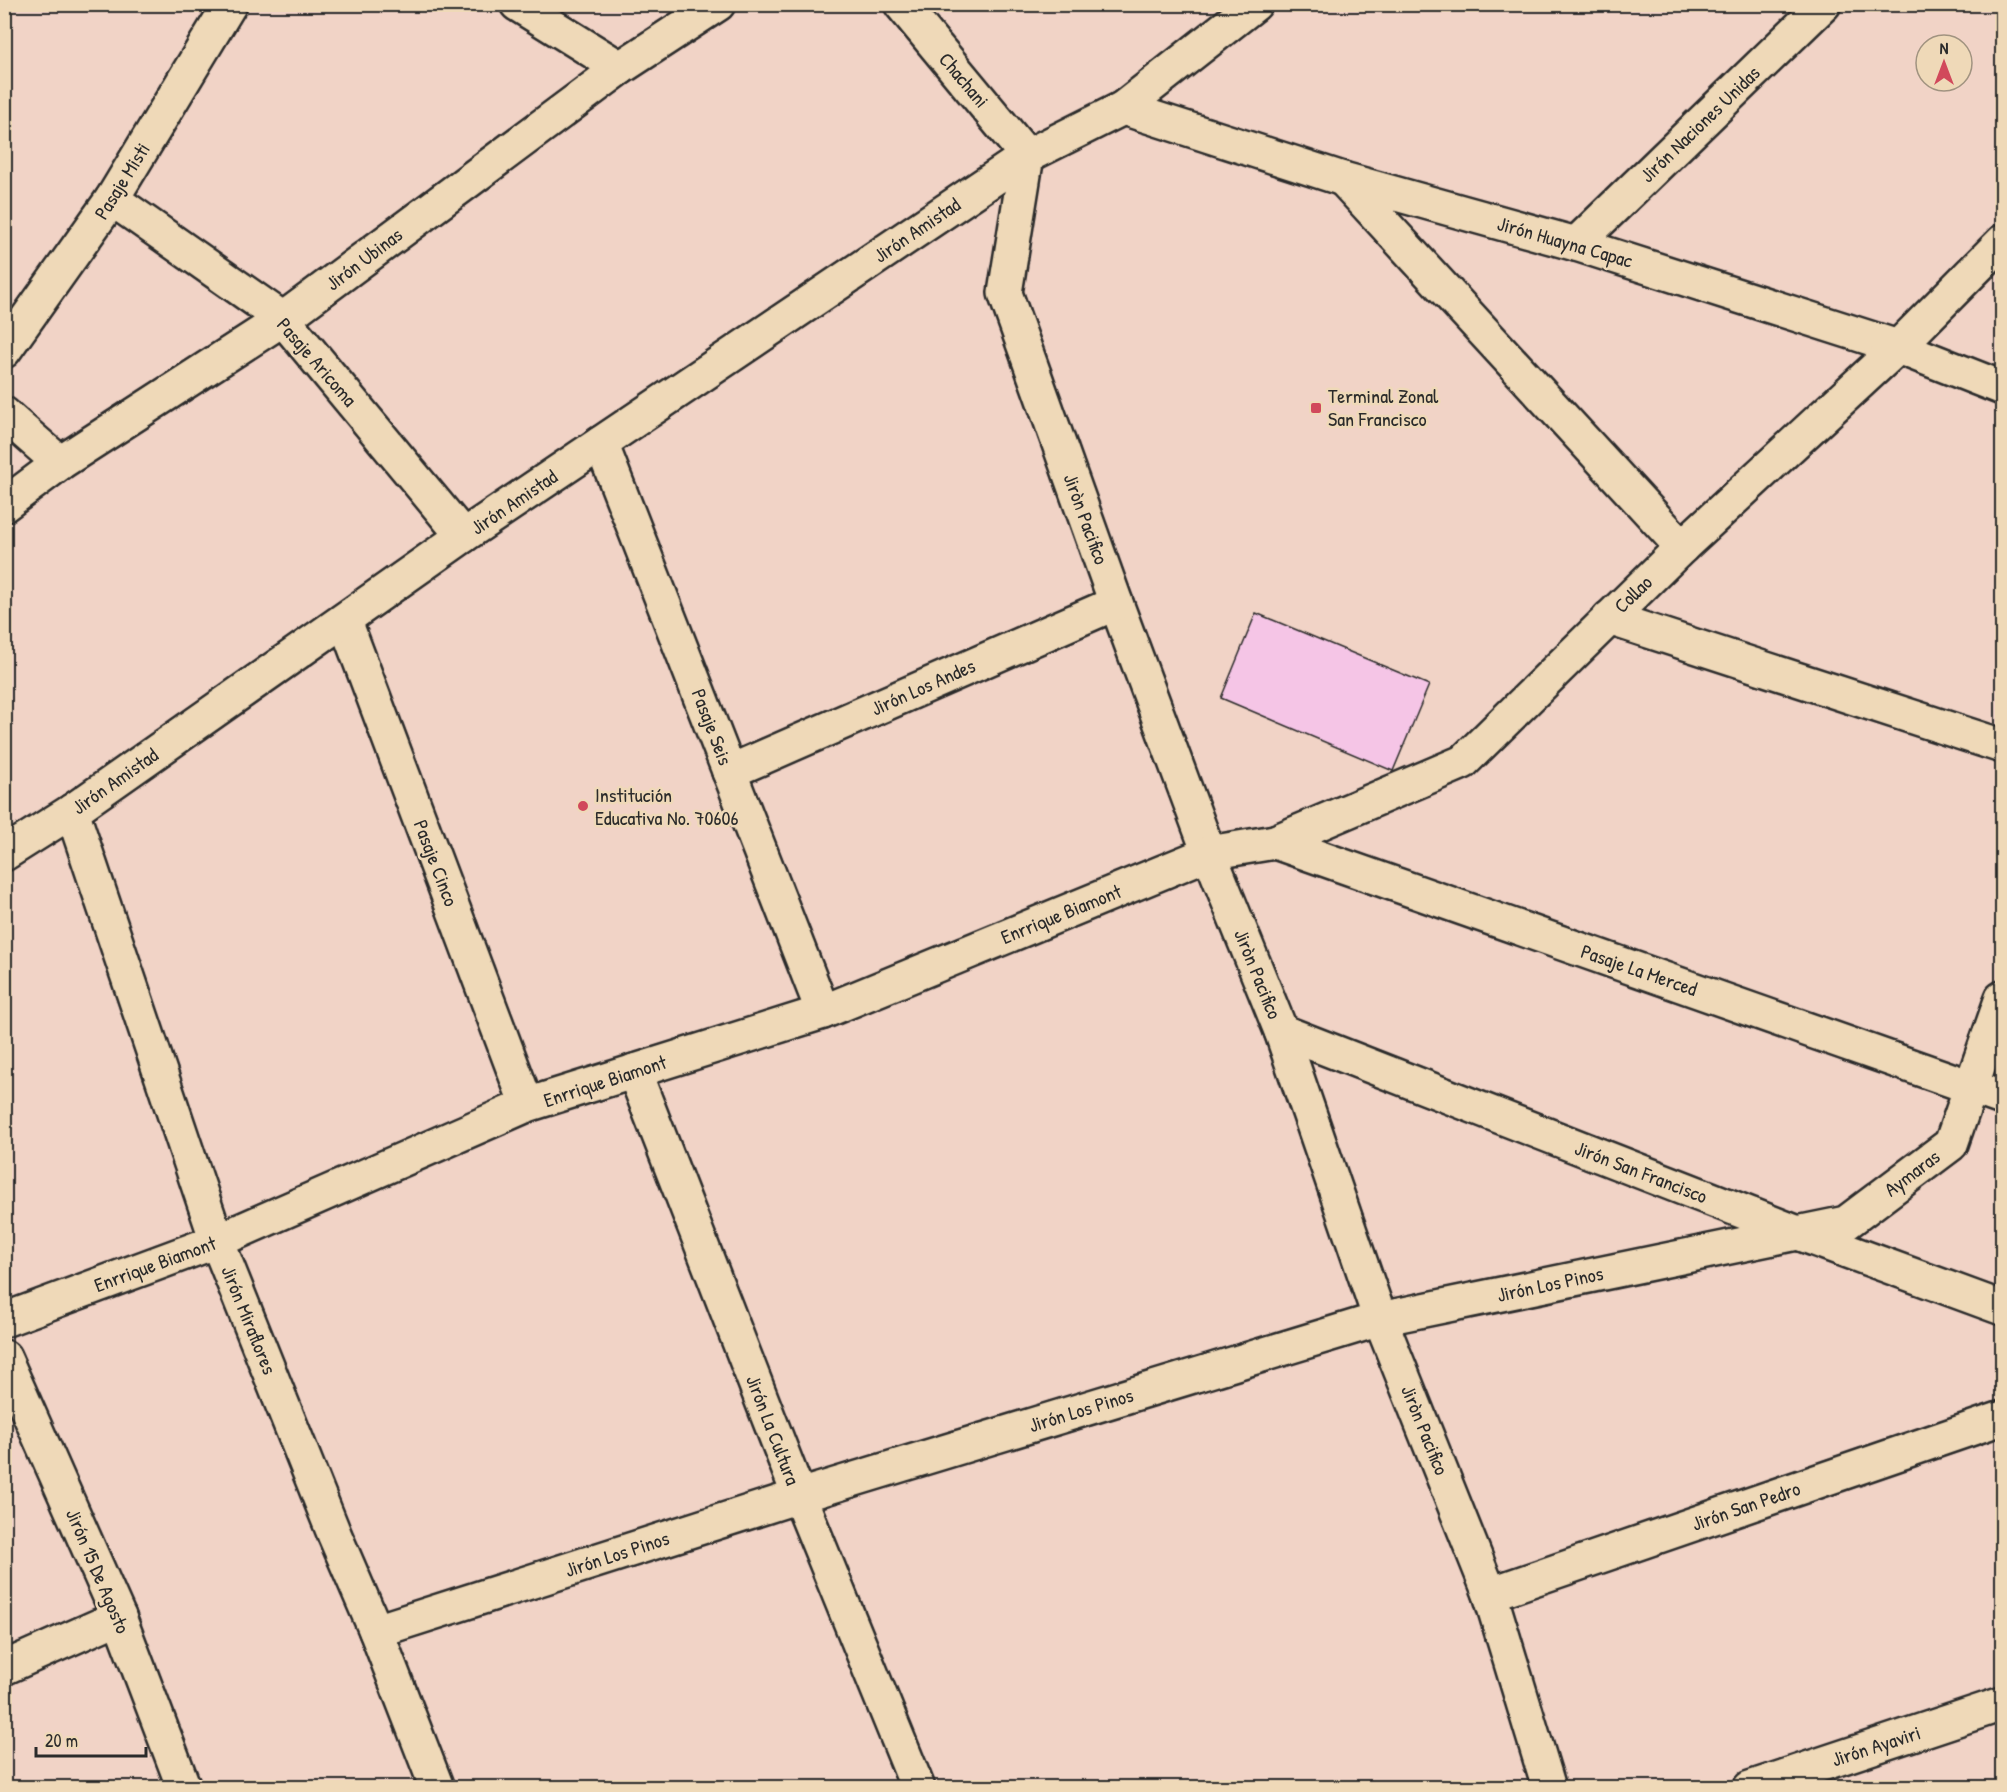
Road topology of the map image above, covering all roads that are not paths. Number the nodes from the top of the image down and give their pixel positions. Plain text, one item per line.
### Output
1 (230, 4) edge
2 (517, 4) edge
3 (718, 4) edge
4 (901, 4) edge
5 (1256, 4) edge
6 (1824, 4) edge
7 (620, 68) junction
8 (1123, 108) junction
9 (1027, 156) junction
10 (1343, 179) junction
11 (112, 199) junction
12 (2002, 242) edge
13 (1576, 244) junction
14 (283, 319) junction
15 (1898, 346) junction
16 (4, 351) edge
17 (2002, 388) edge
18 (4, 414) edge
19 (601, 442) junction
20 (60, 463) junction
21 (4, 505) edge
22 (463, 536) junction
23 (1682, 547) junction
24 (1116, 603) junction
25 (1609, 618) junction
26 (345, 621) junction
27 (2002, 746) edge
28 (729, 772) junction
29 (72, 811) junction
30 (1275, 842) junction
31 (1209, 853) junction
32 (4, 854) edge
33 (2002, 998) edge
34 (823, 1012) junction
35 (1281, 1031) junction
36 (634, 1071) junction
37 (1971, 1087) junction
38 (2002, 1098) edge
39 (527, 1106) junction
40 (1798, 1233) junction
41 (217, 1241) junction
42 (2002, 1308) edge
43 (1380, 1319) junction
44 (4, 1320) edge
45 (4, 1357) edge
46 (2002, 1418) edge
47 (799, 1496) junction
48 (1490, 1594) junction
49 (119, 1617) junction
50 (376, 1631) junction
51 (4, 1668) edge
52 (2002, 1704) edge
53 (184, 1788) edge
54 (436, 1788) edge
55 (918, 1788) edge
56 (1549, 1788) edge
57 (1750, 1788) edge

1 - 11 street, Pasaje Misti
2 - 7 street
3 - 7 street, Jirón Ubinas
4 - 9 street, Chachani
5 - 8 street, Jirón Amistad
6 - 13 street, Jirón Naciones Unidas
7 - 14 street, Jirón Ubinas
8 - 9 street, Jirón Amistad
8 - 10 street, Jirón Huayna Capac
9 - 19 street, Jirón Amistad
9 - 24 street, Jiròn Pacifico
10 - 13 street, Jirón Huayna Capac
10 - 23 street
11 - 14 street, Pasaje Aricoma
11 - 16 street, Pasaje Misti
12 - 15 street, Collao
13 - 15 street, Jirón Huayna Capac
14 - 20 street, Jirón Ubinas
14 - 22 street, Pasaje Aricoma
15 - 17 street, Jirón Huayna Capac
15 - 23 street, Collao
18 - 20 street
19 - 22 street, Jirón Amistad
19 - 28 street, Pasaje Seis
20 - 21 street, Jirón Ubinas
22 - 26 street, Jirón Amistad
23 - 25 street, Collao
24 - 28 street, Jirón Los Andes
24 - 31 street, Jiròn Pacifico
25 - 27 street
25 - 30 street, Collao
26 - 29 street, Jirón Amistad
26 - 39 street, Pasaje Cinco
28 - 34 street, Pasaje Seis
29 - 32 street, Jirón Amistad
29 - 41 street, Jirón Miraflores
30 - 31 street, Collao
30 - 37 street, Pasaje La Merced
31 - 34 street, Enrrique Biamont
31 - 35 street, Jiròn Pacifico
33 - 37 street, Aymaras
34 - 36 street, Enrrique Biamont
35 - 40 street, Jirón San Francisco
35 - 43 street, Jiròn Pacifico
36 - 39 street, Enrrique Biamont
36 - 47 street, Jirón La Cultura
37 - 38 street, Pasaje La Merced
37 - 40 street, Aymaras
39 - 41 street, Enrrique Biamont
40 - 42 street, Jirón San Francisco
40 - 43 street, Jirón Los Pinos
41 - 44 street, Enrrique Biamont
41 - 50 street, Jirón Miraflores
43 - 47 street, Jirón Los Pinos
43 - 48 street, Jiròn Pacifico
45 - 49 street, Jirón 15 De Agosto
46 - 48 street, Jirón San Pedro
47 - 50 street, Jirón Los Pinos
47 - 55 street, Jirón La Cultura
48 - 56 street, Jiròn Pacifico
49 - 51 street
49 - 53 street, Jirón 15 De Agosto
50 - 54 street, Jirón Miraflores
52 - 57 street, Jirón Ayaviri

